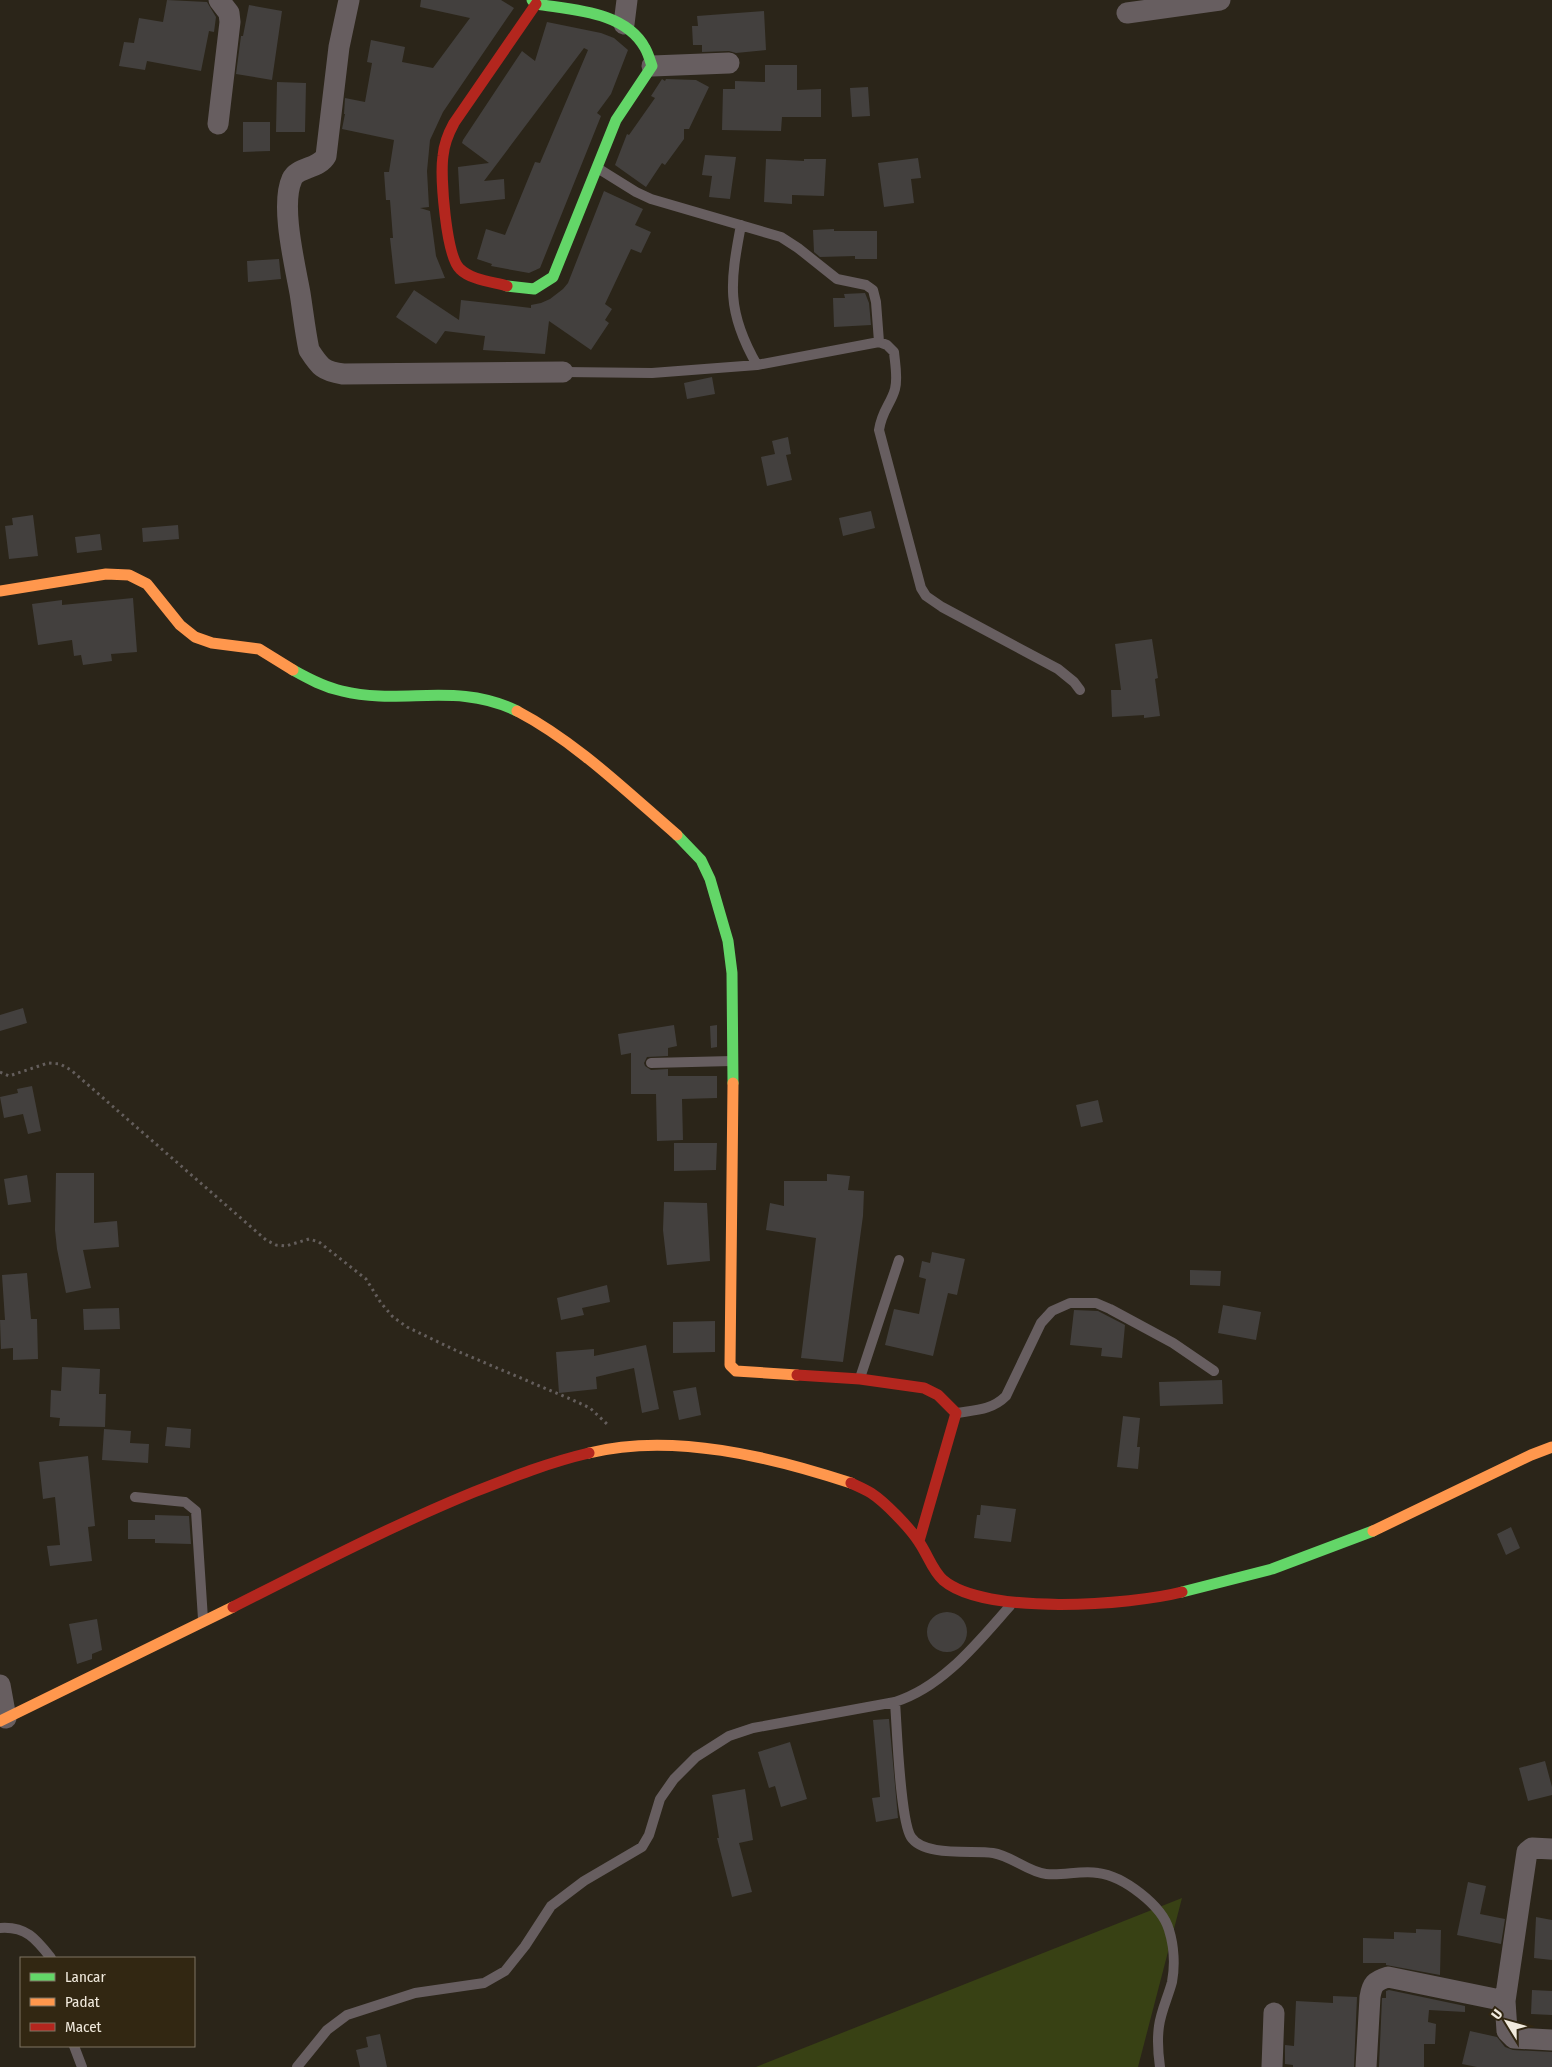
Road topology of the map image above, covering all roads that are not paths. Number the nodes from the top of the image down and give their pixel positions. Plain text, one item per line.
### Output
1 (219, 0) edge
2 (349, 0) edge
3 (627, 0) edge
4 (1220, 0) edge
5 (534, 2) edge
6 (1127, 13) dead end
7 (624, 24) junction
8 (729, 62) dead end
9 (652, 66) junction
10 (218, 124) dead end
11 (596, 167) junction
12 (741, 225) junction
13 (879, 342) junction
14 (757, 365) junction
15 (563, 372) joint
16 (0, 590) edge
17 (1080, 690) dead end
18 (733, 1060) junction
19 (651, 1063) dead end
20 (899, 1260) dead end
21 (1214, 1371) dead end
22 (860, 1379) junction
23 (956, 1413) junction
24 (1552, 1447) edge
25 (135, 1497) dead end
26 (919, 1541) junction
27 (1012, 1603) junction
28 (203, 1622) junction
29 (0, 1685) edge
30 (895, 1702) junction
31 (3, 1720) edge
32 (1552, 1849) edge
33 (0, 1928) edge
34 (50, 1957) edge
35 (1505, 2001) junction
36 (1274, 2012) dead end
37 (1552, 2040) edge
38 (74, 2047) edge
39 (82, 2067) edge
40 (297, 2067) edge
41 (1160, 2067) edge
42 (1272, 2067) edge
43 (1366, 2067) edge

1 - 10 street
2 - 15 street
3 - 7 street
4 - 6 street
5 - 7 street
5 - 11 street
7 - 9 street
8 - 9 street
9 - 11 street
11 - 12 lane
12 - 13 lane
12 - 14 lane
13 - 14 lane
13 - 17 lane
14 - 15 lane
16 - 18 street
18 - 19 lane
18 - 22 street
20 - 22 lane
21 - 23 lane
22 - 23 street
23 - 26 street
24 - 27 street
25 - 28 lane
26 - 27 street
26 - 28 street
27 - 30 lane
28 - 31 street
29 - 31 street
30 - 40 lane
30 - 41 lane
32 - 35 street
33 - 34 lane
35 - 37 street
35 - 43 street
36 - 42 street
38 - 39 lane

